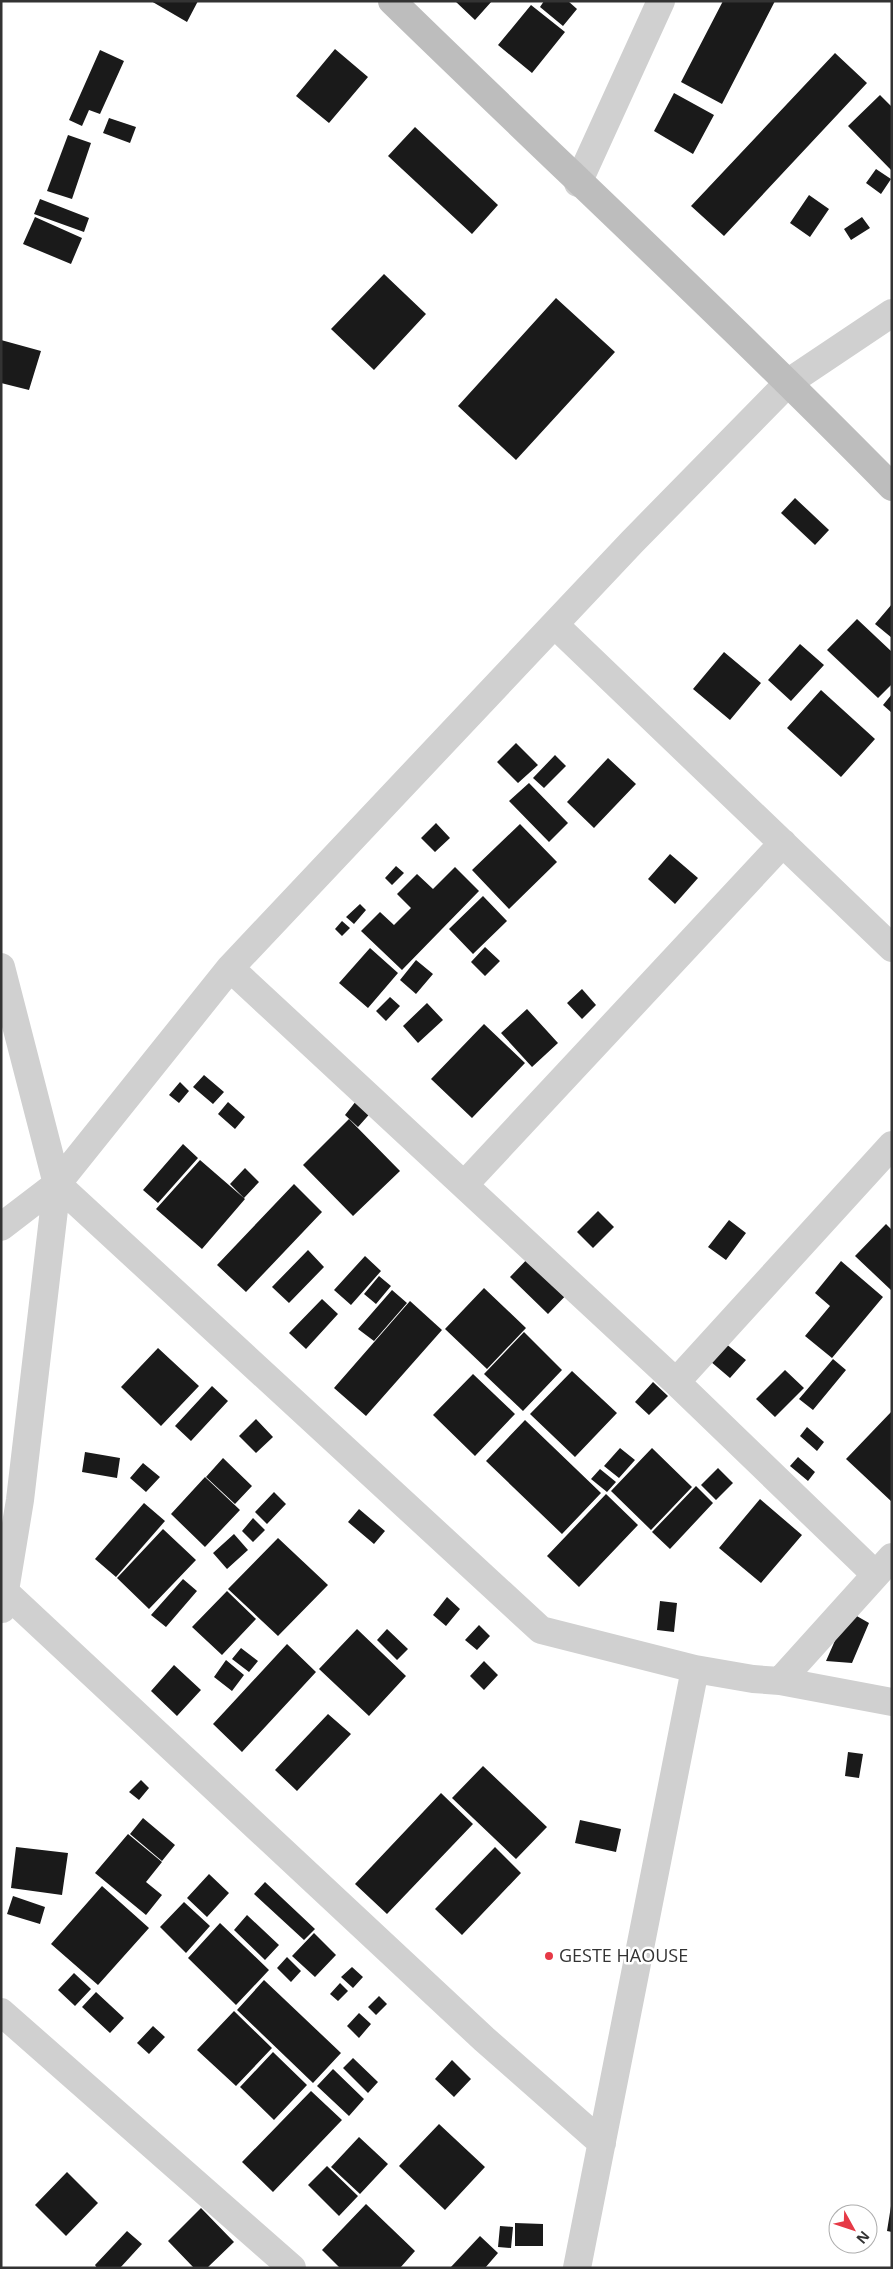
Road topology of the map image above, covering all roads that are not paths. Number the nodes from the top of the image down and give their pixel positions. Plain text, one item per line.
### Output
1 (392, 1) edge
2 (661, 1) edge
3 (578, 183) junction
4 (892, 313) edge
5 (789, 382) junction
6 (892, 487) edge
7 (555, 625) junction
8 (783, 843) junction
9 (892, 948) edge
10 (1, 967) edge
11 (230, 968) junction
12 (892, 1145) edge
13 (57, 1184) junction
14 (464, 1185) junction
15 (1, 1227) edge
16 (676, 1382) junction
17 (883, 1566) edge
18 (3, 1601) edge
19 (695, 1669) junction
20 (780, 1681) junction
21 (892, 1702) edge
22 (1, 2012) edge
23 (602, 2143) junction
24 (292, 2268) edge
25 (577, 2268) edge

1 - 3 street
2 - 3 street
3 - 5 street
4 - 5 street
5 - 6 street
5 - 7 street
7 - 8 street
7 - 11 street
8 - 9 street
8 - 14 street
10 - 13 street
11 - 13 street
11 - 14 street
12 - 16 street
13 - 15 street
13 - 18 street
13 - 19 street
14 - 16 street
16 - 17 street
17 - 20 street
18 - 23 street
19 - 20 street
19 - 23 street
20 - 21 street
22 - 24 street
23 - 25 street

